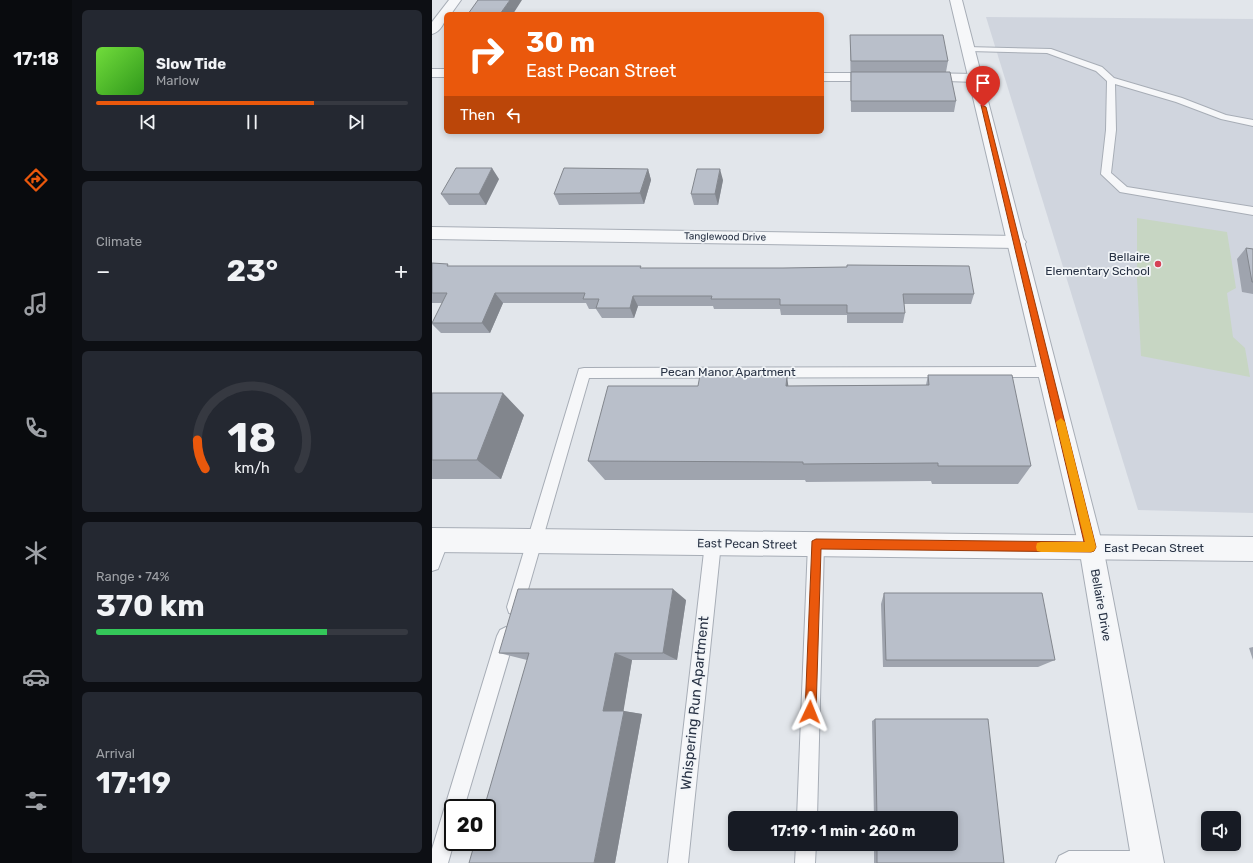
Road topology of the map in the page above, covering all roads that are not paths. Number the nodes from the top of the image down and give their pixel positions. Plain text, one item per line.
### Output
1 (455, 0) edge
2 (956, 0) edge
3 (446, 12) edge
4 (444, 14) edge
5 (432, 30) edge
6 (969, 49) junction
7 (432, 73) edge
8 (444, 73) edge
9 (824, 77) edge
10 (891, 77) edge
11 (906, 77) edge
12 (976, 78) junction
13 (1111, 80) junction
14 (1253, 123) edge
15 (1253, 210) edge
16 (432, 233) edge
17 (1017, 242) junction
18 (1049, 372) junction
19 (436, 540) edge
20 (534, 541) junction
21 (713, 543) junction
22 (816, 544) junction
23 (1091, 547) junction
24 (1253, 549) edge
25 (432, 563) edge
26 (457, 799) edge
27 (807, 811) edge
28 (444, 843) edge
29 (806, 851) edge
30 (1148, 862) edge
31 (438, 863) edge
32 (678, 863) edge
33 (805, 863) edge
34 (1066, 863) edge

1 - 3 street
2 - 6 street, Bellaire Drive
4 - 5 street
6 - 12 street, Bellaire Drive
6 - 13 lane
7 - 8 street
9 - 10 street
11 - 12 street
12 - 17 street, Bellaire Drive
13 - 14 lane
13 - 15 lane
16 - 17 street, Tanglewood Drive
17 - 18 street, Bellaire Drive
18 - 20 lane, Pecan Manor Apartment
18 - 23 street, Bellaire Drive
19 - 20 street, East Pecan Street
19 - 25 lane
20 - 21 street, East Pecan Street
20 - 26 lane
21 - 22 street, East Pecan Street
21 - 32 lane, Whispering Run Apartment
22 - 23 street, East Pecan Street
22 - 27 lane
23 - 24 street, East Pecan Street
23 - 30 street, Bellaire Drive
28 - 31 lane
29 - 33 lane
30 - 34 lane

